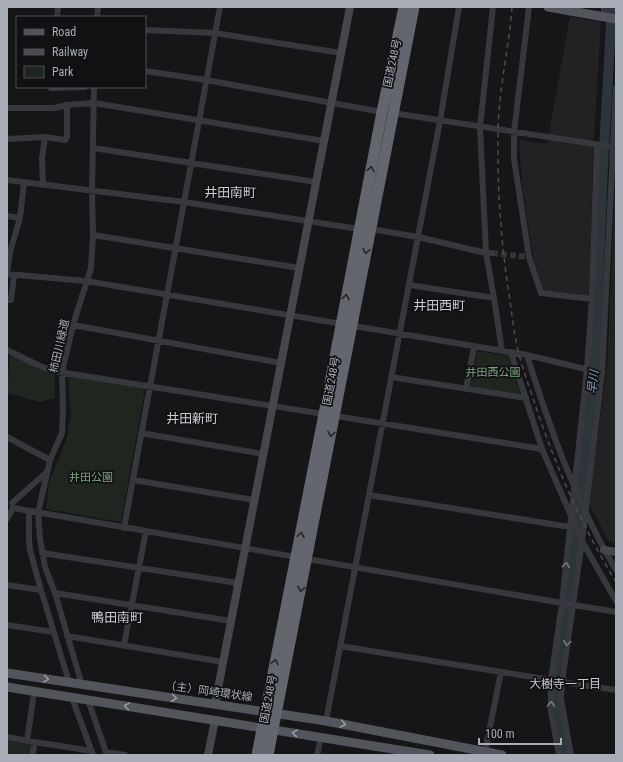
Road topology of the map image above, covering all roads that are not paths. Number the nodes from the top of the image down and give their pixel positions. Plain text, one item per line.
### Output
1 (220, 7) edge
2 (350, 7) edge
3 (404, 7) edge
4 (414, 7) edge
5 (459, 7) edge
6 (494, 7) edge
7 (529, 7) edge
8 (548, 7) edge
9 (604, 7) edge
10 (604, 17) junction
11 (616, 19) edge
12 (146, 30) edge
13 (215, 33) junction
14 (341, 53) junction
15 (146, 71) edge
16 (206, 80) junction
17 (94, 88) edge
18 (616, 88) edge
19 (94, 103) junction
20 (331, 103) junction
21 (67, 105) junction
22 (7, 108) edge
23 (387, 113) junction
24 (199, 120) junction
25 (440, 121) junction
26 (480, 127) junction
27 (514, 132) junction
28 (45, 137) junction
29 (7, 139) edge
30 (324, 141) junction
31 (597, 145) junction
32 (93, 148) junction
33 (614, 148) junction
34 (191, 163) junction
35 (7, 180) edge
36 (24, 182) junction
37 (316, 182) junction
38 (43, 185) junction
39 (92, 190) junction
40 (184, 202) junction
41 (7, 216) edge
42 (20, 218) junction
43 (308, 222) junction
44 (371, 229) junction
45 (359, 230) junction
46 (93, 235) junction
47 (418, 237) junction
48 (175, 249) junction
49 (489, 253) junction
50 (299, 268) junction
51 (7, 274) edge
52 (14, 276) junction
53 (86, 281) junction
54 (409, 285) junction
55 (166, 295) junction
56 (494, 298) junction
57 (592, 299) junction
58 (7, 300) edge
59 (290, 316) junction
60 (73, 325) junction
61 (346, 325) junction
62 (400, 334) junction
63 (158, 341) junction
64 (474, 347) junction
65 (7, 350) edge
66 (502, 351) junction
67 (511, 353) junction
68 (527, 355) junction
69 (281, 363) junction
70 (587, 369) junction
71 (62, 372) junction
72 (602, 373) junction
73 (391, 377) junction
74 (150, 386) junction
75 (466, 389) junction
76 (526, 398) junction
77 (273, 406) junction
78 (330, 415) junction
79 (382, 423) junction
80 (141, 433) junction
81 (7, 437) edge
82 (542, 449) junction
83 (263, 454) junction
84 (50, 460) junction
85 (48, 472) junction
86 (133, 480) junction
87 (574, 487) junction
88 (369, 495) junction
89 (254, 500) junction
90 (11, 504) edge
91 (29, 511) junction
92 (585, 512) junction
93 (38, 513) junction
94 (571, 515) junction
95 (7, 519) edge
96 (570, 527) junction
97 (124, 528) junction
98 (146, 532) junction
99 (582, 541) junction
100 (245, 549) junction
101 (604, 550) junction
102 (616, 552) edge
103 (42, 553) junction
104 (301, 558) junction
105 (139, 568) junction
106 (355, 568) junction
107 (616, 570) edge
108 (238, 583) junction
109 (7, 585) edge
110 (41, 590) junction
111 (54, 593) junction
112 (616, 601) edge
113 (562, 603) junction
114 (572, 604) junction
115 (131, 606) junction
116 (616, 612) edge
117 (231, 621) junction
118 (7, 625) edge
119 (53, 632) junction
120 (67, 636) junction
121 (124, 645) junction
122 (340, 646) junction
123 (223, 662) junction
124 (501, 672) junction
125 (7, 673) edge
126 (551, 680) junction
127 (69, 682) junction
128 (562, 682) junction
129 (82, 685) junction
130 (7, 687) edge
131 (616, 690) edge
132 (34, 692) junction
133 (72, 698) junction
134 (88, 700) junction
135 (215, 704) junction
136 (265, 712) junction
137 (277, 714) junction
138 (215, 720) junction
139 (326, 721) junction
140 (262, 728) junction
141 (274, 730) junction
142 (7, 736) edge
143 (320, 737) junction
144 (27, 740) junction
145 (35, 742) junction
146 (485, 752) junction
147 (92, 753) edge
148 (106, 754) edge
149 (32, 755) edge
150 (126, 755) edge
151 (208, 755) edge
152 (257, 755) edge
153 (268, 755) edge
154 (317, 755) edge
155 (430, 755) edge
156 (502, 755) edge
157 (559, 755) edge
158 (571, 755) edge

1 - 13 street
2 - 14 street
3 - 23 highway, 国道248号
4 - 23 highway, 国道248号
5 - 25 street
6 - 26 street
7 - 27 street
8 - 10 main road
9 - 10 street
10 - 11 main road
12 - 13 street
13 - 14 street
13 - 16 street
14 - 20 street
15 - 16 street
16 - 20 street
16 - 24 street
17 - 19 street, 柿田川緑道
18 - 33 street
19 - 21 street
19 - 24 street
19 - 32 street, 柿田川緑道
20 - 23 street
20 - 30 street
21 - 22 street
21 - 28 street
23 - 25 street
23 - 44 highway, 国道248号
45 -> 23 highway, 国道248号
24 - 30 street
24 - 34 street
25 - 26 street
25 - 47 street
26 - 27 street
26 - 49 street
27 - 31 street
27 - 57 street
28 - 29 street
28 - 38 street
30 - 37 street
31 - 33 street
31 - 57 street
32 - 34 street
32 - 39 street, 柿田川緑道
33 - 72 street
34 - 37 street
34 - 40 street
35 - 36 street
36 - 38 street
36 - 42 street
37 - 43 street
38 - 39 street
39 - 40 street
39 - 46 street, 柿田川緑道
40 - 43 street
40 - 48 street
41 - 42 street
42 - 51 street
43 - 45 street
43 - 50 street
44 - 47 street
44 -> 61 highway, 国道248号
61 -> 45 highway, 国道248号
46 - 48 street
46 - 53 street, 柿田川緑道
47 - 49 street
47 - 54 street
48 - 50 street
48 - 55 street
49 - 56 street
50 - 59 street
51 - 52 street
52 - 53 street
52 - 58 street
53 - 55 street
53 - 60 street, 柿田川緑道
54 - 56 street
54 - 62 street
55 - 59 street
55 - 63 street
56 - 66 street
57 - 70 street
59 - 61 street
59 - 69 street
60 - 63 street
60 - 71 street, 柿田川緑道
61 - 62 street
61 - 78 highway, 国道248号
62 - 64 street
62 - 73 street
63 - 69 street
63 - 74 street
64 - 66 street
64 - 75 street
65 - 71 street
66 - 67 street
67 - 68 street
67 - 76 street
68 - 70 street
68 - 87 street
69 - 77 street
70 - 72 street
70 - 87 street
71 - 74 street
71 - 84 street, 柿田川緑道
72 - 92 street
73 - 75 street
73 - 79 street
74 - 77 street
74 - 80 street
75 - 76 street
76 - 82 street
77 - 78 street
77 - 83 street
78 - 79 street
78 - 104 highway, 国道248号
79 - 82 street
79 - 88 street
80 - 83 street
80 - 86 street
81 - 84 street
82 - 94 street
83 - 89 street
84 - 85 street, 柿田川緑道
85 - 90 street
85 - 93 street, 柿田川緑道
86 - 89 street
86 - 97 street
87 - 92 street
87 - 94 street
88 - 96 street
88 - 106 street
89 - 100 street
90 - 91 street
90 - 95 street
91 - 93 street
91 - 110 street
92 - 99 street
92 - 101 street
93 - 97 street
93 - 103 street, 柿田川緑道
94 - 96 street
94 - 99 street
113 -> 96 street
97 - 98 street
98 - 100 street
98 - 105 street
99 - 112 street
99 - 114 street
100 - 104 street
100 - 108 street
101 - 102 street
101 - 107 street
103 - 105 street
103 - 111 street, 柿田川緑道
104 - 106 street
136 -> 104 highway, 国道248号
104 -> 137 highway, 国道248号
105 - 108 street
105 - 115 street
106 - 113 street
106 - 122 street
108 - 117 street
109 - 110 street
110 - 119 street
111 - 115 street
111 - 120 street, 柿田川緑道
113 - 114 street
113 - 126 street
114 - 116 street
114 -> 128 street
115 - 117 street
115 - 121 street
117 - 123 street
118 - 119 street
119 - 127 street
120 - 121 street
120 - 129 street, 柿田川緑道
121 - 123 street
122 - 124 street
122 - 139 street
123 - 135 street
124 - 126 street
124 - 146 street
125 -> 127 main road, （主）岡崎環状線
157 -> 126 street
127 - 129 main road, （主）岡崎環状線
128 - 131 street
128 - 158 street
129 -> 135 main road, （主）岡崎環状線
130 - 132 main road
132 - 133 main road
132 - 144 street
133 - 134 main road
133 - 147 street
138 -> 134 main road
134 - 148 street
135 - 136 main road, （主）岡崎環状線
136 - 137 main road, （主）岡崎環状線
136 - 140 highway, 国道248号
137 - 139 main road, （主）岡崎環状線
137 - 141 highway, 国道248号
138 - 140 main road
138 - 151 street
139 -> 146 main road, （主）岡崎環状線
140 - 141 main road
140 - 152 highway, 国道248号
143 -> 141 main road
141 - 153 highway, 国道248号
142 - 144 street
143 - 154 street
143 - 155 main road
144 - 145 street
145 - 147 street
145 - 149 street
146 - 156 main road, （主）岡崎環状線
148 - 150 street

